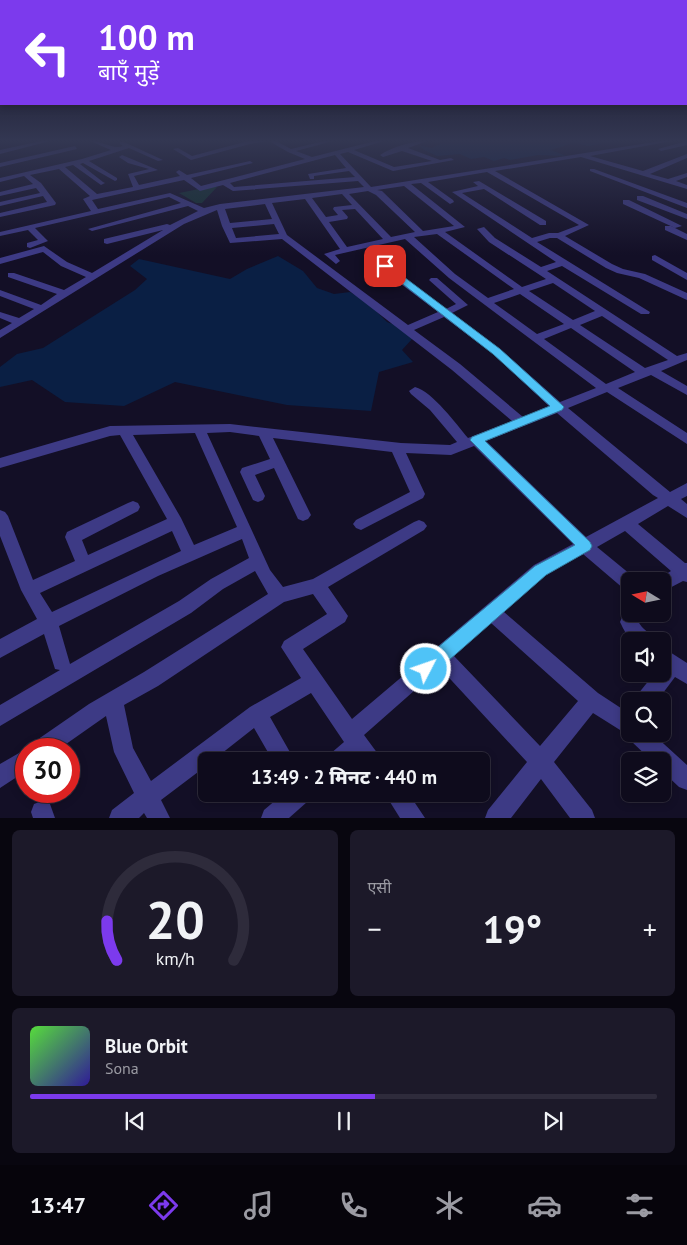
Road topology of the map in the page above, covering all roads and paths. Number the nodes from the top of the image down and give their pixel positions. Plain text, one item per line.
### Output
1 (33, 179) edge
2 (76, 179) edge
3 (96, 179) edge
4 (132, 179) edge
5 (166, 179) edge
6 (182, 179) edge
7 (188, 179) edge
8 (233, 179) edge
9 (255, 179) edge
10 (312, 179) edge
11 (358, 179) edge
12 (361, 179) edge
13 (434, 179) edge
14 (472, 179) edge
15 (504, 179) edge
16 (619, 179) edge
17 (653, 179) edge
18 (664, 179) edge
19 (677, 179) edge
20 (423, 181) junction
21 (169, 182) junction
22 (223, 182) junction
23 (314, 182) junction
24 (670, 182) junction
25 (101, 183) dead end
26 (406, 184) junction
27 (38, 185) junction
28 (636, 185) junction
29 (484, 187) junction
30 (687, 187) edge
31 (137, 188) junction
32 (269, 188) junction
33 (369, 189) junction
34 (193, 190) junction
35 (344, 192) junction
36 (0, 194) edge
37 (44, 194) junction
38 (170, 196) junction
39 (96, 197) junction
40 (307, 197) junction
41 (640, 198) dead end
42 (279, 200) junction
43 (267, 201) junction
44 (450, 202) dead end
45 (626, 202) dead end
46 (0, 204) edge
47 (188, 204) junction
48 (220, 206) junction
49 (357, 206) junction
50 (687, 206) edge
51 (63, 211) junction
52 (95, 211) junction
53 (204, 211) junction
54 (0, 215) edge
55 (687, 217) edge
56 (323, 220) junction
57 (277, 221) junction
58 (181, 222) junction
59 (543, 224) dead end
60 (687, 224) edge
61 (226, 226) junction
62 (678, 226) junction
63 (29, 227) junction
64 (92, 229) junction
65 (437, 230) junction
66 (481, 230) dead end
67 (421, 233) junction
68 (0, 234) edge
69 (284, 236) junction
70 (407, 236) junction
71 (559, 236) junction
72 (687, 237) edge
73 (389, 240) junction
74 (107, 241) junction
75 (532, 241) junction
76 (44, 245) junction
77 (345, 250) junction
78 (0, 253) edge
79 (126, 255) junction
80 (375, 258) dead end
81 (654, 258) dead end
82 (0, 261) edge
83 (336, 261) dead end
84 (563, 263) junction
85 (687, 264) edge
86 (672, 268) junction
87 (539, 271) junction
88 (11, 275) dead end
89 (92, 276) junction
90 (687, 277) edge
91 (434, 280) dead end
92 (554, 280) junction
93 (521, 290) junction
94 (0, 293) edge
95 (65, 294) junction
96 (687, 297) edge
97 (487, 302) junction
98 (40, 308) junction
99 (603, 312) junction
100 (645, 312) dead end
101 (445, 313) junction
102 (0, 315) edge
103 (20, 322) junction
104 (571, 324) junction
105 (407, 329) junction
106 (0, 335) edge
107 (536, 338) junction
108 (681, 358) edge
109 (647, 372) junction
110 (606, 388) junction
111 (416, 391) dead end
112 (687, 391) edge
113 (558, 407) junction
114 (521, 422) junction
115 (199, 429) junction
116 (124, 430) junction
117 (264, 432) junction
118 (687, 439) edge
119 (471, 442) junction
120 (396, 448) junction
121 (278, 461) junction
122 (0, 464) edge
123 (687, 489) edge
124 (258, 496) dead end
125 (669, 499) junction
126 (133, 507) dead end
127 (687, 512) edge
128 (303, 515) dead end
129 (0, 516) edge
130 (176, 522) junction
131 (626, 523) junction
132 (361, 524) dead end
133 (419, 526) dead end
134 (246, 530) junction
135 (585, 546) junction
136 (190, 554) junction
137 (258, 561) junction
138 (84, 564) junction
139 (686, 573) edge
140 (621, 576) edge
141 (671, 581) edge
142 (317, 585) junction
143 (29, 590) junction
144 (279, 596) junction
145 (491, 612) junction
146 (48, 621) junction
147 (0, 649) edge
148 (441, 656) junction
149 (62, 662) dead end
150 (674, 665) edge
151 (314, 681) junction
152 (652, 692) edge
153 (591, 700) junction
154 (114, 702) junction
155 (257, 714) junction
156 (0, 716) edge
157 (621, 720) edge
158 (57, 738) edge
159 (354, 739) junction
160 (647, 742) edge
161 (280, 752) edge
162 (344, 752) edge
163 (364, 752) edge
164 (541, 762) junction
165 (15, 767) edge
166 (0, 777) edge
167 (687, 779) edge
168 (148, 797) junction
169 (290, 802) edge
170 (402, 802) edge
171 (120, 818) edge
172 (159, 818) edge
173 (272, 818) edge
174 (414, 818) edge
175 (496, 818) edge
176 (584, 818) edge

1 - 27 street
2 - 39 street
3 - 25 street
4 - 31 street
5 - 21 street
6 - 21 street
7 - 34 street
8 - 22 street
9 - 32 street
10 - 23 street
11 - 23 street
12 - 33 street
13 - 20 street
14 - 29 street
15 - 71 street
16 - 28 street
17 - 28 street
18 - 24 street
19 - 24 street
20 - 26 street
20 - 44 street
21 - 31 street
22 - 32 street
22 - 34 street
23 - 32 street
24 - 30 street
26 - 33 street
26 - 65 street
27 - 36 street
27 - 37 street
28 - 50 street
29 - 59 street
29 - 75 street
31 - 39 street
32 - 42 street
33 - 35 street
33 - 67 street
34 - 38 street
35 - 40 street
35 - 49 street
37 - 46 street
37 - 51 street
38 - 47 street
38 - 52 street
39 - 52 street
40 - 42 street
40 - 56 street
41 - 55 street
42 - 43 street
43 - 48 street
43 - 57 street
45 - 62 street
47 - 53 street
47 - 64 street
48 - 53 street
48 - 61 street
49 - 56 street
49 - 73 street
51 - 52 street
51 - 54 street
51 - 63 street
51 - 64 street
53 - 58 street
56 - 77 street
57 - 61 street
57 - 69 street
58 - 74 street
58 - 79 street
60 - 62 street
61 - 69 street
62 - 72 street
63 - 68 street
63 - 76 street
64 - 74 street
65 - 67 street
65 - 93 street
66 - 87 street
67 - 70 street
69 - 105 street
70 - 73 street
70 - 97 street
71 - 75 street
71 - 96 street
73 - 77 street
74 - 79 street
75 - 84 street
76 - 78 street
76 - 82 street
76 - 89 street
77 - 83 street
79 - 89 street
80 - 101 street
81 - 86 street
84 - 87 street
84 - 100 street
85 - 86 street
86 - 90 street
87 - 92 street
88 - 95 street
89 - 95 street
91 - 101 street
92 - 93 street
92 - 99 street
93 - 97 street
93 - 104 street
94 - 98 street
95 - 98 street
97 - 107 street
98 - 103 street
99 - 104 street
99 - 108 street
101 - 105 street
101 - 113 street
102 - 103 street
103 - 106 street
104 - 107 street
104 - 109 street
105 - 114 street
107 - 110 street
108 - 109 street
109 - 110 street
109 - 112 street
110 - 113 street
110 - 118 street
111 - 119 street
113 - 114 street
113 - 125 street
114 - 119 street
115 - 116 street
115 - 117 street
115 - 134 street
116 - 122 street
116 - 130 street
117 - 120 street
117 - 121 street
119 - 120 street
119 - 135 street
120 - 132 street
121 - 124 street
121 - 128 street
123 - 125 street
125 - 127 street
125 - 131 street
126 - 138 street
129 - 143 street
130 - 136 street
130 - 138 street
131 - 135 street
131 - 139 street
133 - 142 street
134 - 136 street
134 - 137 street
135 - 140 street
135 - 145 street
136 - 146 street
137 - 144 street
137 - 156 street
138 - 143 street
139 - 141 street
142 - 144 street
142 - 151 street
143 - 146 street
144 - 154 street
145 - 148 street
145 - 153 street
146 - 147 street
146 - 149 street
148 - 159 street
148 - 164 street
150 - 152 street
151 - 155 street
151 - 159 street
153 - 157 street
153 - 164 street
154 - 158 street
154 - 168 street
155 - 161 street
155 - 168 street
159 - 162 street
159 - 163 street
160 - 167 street
164 - 175 street
164 - 176 street
165 - 166 street
168 - 171 street
168 - 172 street
169 - 173 street
170 - 174 street

